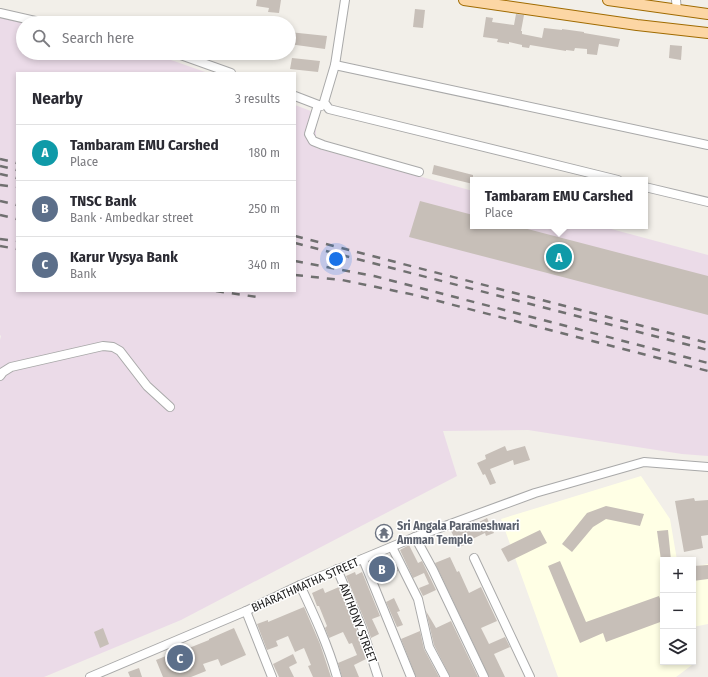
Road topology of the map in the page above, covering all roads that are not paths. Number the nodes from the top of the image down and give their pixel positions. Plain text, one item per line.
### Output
1 (345, 0) edge
2 (464, 0) edge
3 (612, 0) edge
4 (676, 5) edge
5 (0, 13) edge
6 (708, 14) edge
7 (16, 17) edge
8 (708, 33) edge
9 (195, 60) edge
10 (335, 65) junction
11 (228, 72) edge
12 (296, 96) edge
13 (318, 105) junction
14 (329, 109) junction
15 (708, 145) edge
16 (419, 172) dead end
17 (606, 177) edge
18 (648, 188) edge
19 (708, 202) edge
20 (0, 376) edge
21 (170, 407) dead end
22 (708, 467) edge
23 (415, 536) junction
24 (392, 547) junction
25 (474, 558) dead end
26 (363, 559) junction
27 (337, 569) junction
28 (300, 585) junction
29 (246, 611) junction
30 (90, 677) edge
31 (272, 677) edge
32 (336, 677) edge
33 (378, 677) edge
34 (411, 677) edge
35 (445, 677) edge
36 (484, 677) edge
37 (530, 677) edge

1 - 10 street
2 - 8 main road
3 - 4 main road
4 - 6 main road
5 - 7 street
9 - 11 street
10 - 14 street
10 - 15 street
12 - 13 street
13 - 14 street
13 - 16 street
14 - 17 street
18 - 19 street
20 - 21 street
22 - 23 street, BHARATHMATHA STREET
23 - 24 street, BHARATHMATHA STREET
23 - 36 street
24 - 26 street, BHARATHMATHA STREET
24 - 35 street
25 - 37 street
26 - 27 street, BHARATHMATHA STREET
26 - 34 street
27 - 28 street, BHARATHMATHA STREET
27 - 33 street, ANTHONY STREET
28 - 29 street, BHARATHMATHA STREET
28 - 32 street
29 - 30 street, BHARATHMATHA STREET
29 - 31 street

